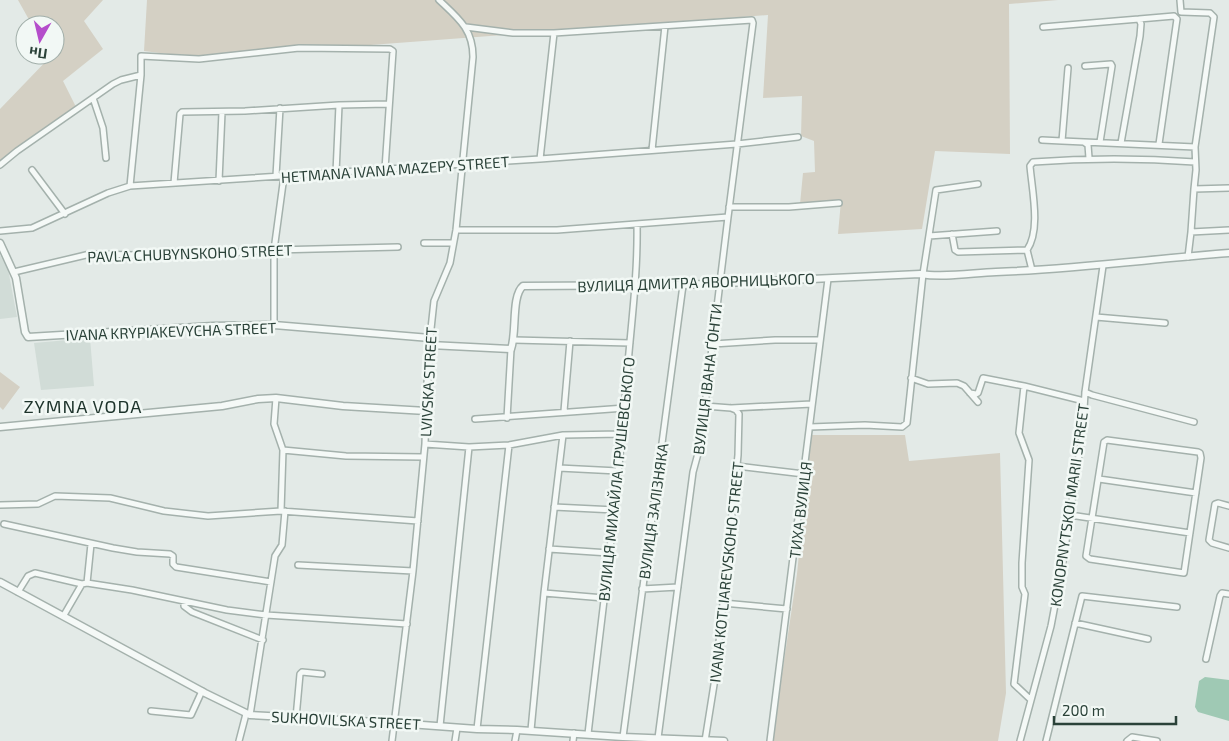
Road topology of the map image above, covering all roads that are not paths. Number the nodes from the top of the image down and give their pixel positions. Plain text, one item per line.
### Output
1 (439, 0) edge
2 (1180, 0) edge
3 (1139, 19) junction
4 (665, 26) junction
5 (466, 27) junction
6 (1043, 27) dead end
7 (554, 33) junction
8 (1085, 66) dead end
9 (1068, 68) dead end
10 (141, 75) junction
11 (93, 98) junction
12 (388, 104) junction
13 (339, 105) junction
14 (280, 108) junction
15 (222, 112) junction
16 (798, 137) dead end
17 (1042, 140) dead end
18 (1062, 141) junction
19 (1100, 142) junction
20 (1086, 143) junction
21 (1120, 143) junction
22 (737, 144) junction
23 (1159, 144) junction
24 (1195, 147) junction
25 (652, 150) junction
26 (106, 158) dead end
27 (1089, 158) junction
28 (540, 159) junction
29 (1194, 162) junction
30 (0, 165) edge
31 (463, 165) junction
32 (385, 169) junction
33 (32, 170) dead end
34 (336, 173) junction
35 (276, 176) junction
36 (284, 176) junction
37 (219, 181) junction
38 (174, 183) junction
39 (978, 184) dead end
40 (130, 186) junction
41 (1229, 188) edge
42 (1194, 189) junction
43 (839, 203) dead end
44 (729, 207) junction
45 (64, 214) junction
46 (728, 217) junction
47 (636, 224) junction
48 (456, 230) junction
49 (997, 230) dead end
50 (1229, 230) edge
51 (0, 231) edge
52 (1191, 232) junction
53 (952, 234) junction
54 (929, 236) junction
55 (0, 243) edge
56 (424, 243) dead end
57 (453, 243) junction
58 (398, 247) dead end
59 (274, 250) junction
60 (1027, 250) junction
61 (1229, 253) edge
62 (1188, 256) junction
63 (1103, 266) junction
64 (1032, 270) junction
65 (14, 272) junction
66 (924, 274) junction
67 (828, 279) junction
68 (720, 283) junction
69 (683, 285) junction
70 (635, 286) junction
71 (1096, 317) junction
72 (1164, 323) dead end
73 (274, 325) junction
74 (430, 338) junction
75 (514, 340) junction
76 (820, 340) junction
77 (570, 341) junction
78 (630, 343) junction
79 (713, 344) junction
80 (430, 346) junction
81 (512, 349) junction
82 (911, 378) junction
83 (1024, 386) junction
84 (1085, 392) junction
85 (970, 393) junction
86 (276, 398) junction
87 (1084, 401) junction
88 (978, 402) dead end
89 (812, 404) junction
90 (706, 406) junction
91 (625, 408) junction
92 (731, 408) junction
93 (426, 411) junction
94 (564, 411) junction
95 (507, 418) junction
96 (475, 419) dead end
97 (1194, 422) dead end
98 (0, 427) edge
99 (810, 427) junction
100 (622, 434) junction
101 (562, 435) junction
102 (425, 444) junction
103 (509, 445) junction
104 (469, 447) junction
105 (283, 450) junction
106 (424, 457) junction
107 (737, 466) junction
108 (559, 468) junction
109 (618, 471) junction
110 (804, 474) junction
111 (1098, 479) junction
112 (1196, 493) junction
113 (0, 505) edge
114 (1229, 506) edge
115 (554, 507) junction
116 (615, 510) junction
117 (283, 511) junction
118 (1070, 515) junction
119 (1092, 518) junction
120 (418, 521) junction
121 (4, 524) dead end
122 (1190, 533) junction
123 (91, 544) junction
124 (1229, 548) edge
125 (549, 549) junction
126 (609, 553) junction
127 (298, 565) dead end
128 (413, 571) junction
129 (0, 582) edge
130 (271, 582) junction
131 (84, 583) junction
132 (678, 587) junction
133 (642, 589) junction
134 (18, 592) junction
135 (544, 593) junction
136 (1229, 594) edge
137 (604, 598) junction
138 (184, 601) junction
139 (723, 603) junction
140 (1177, 607) dead end
141 (787, 609) junction
142 (64, 615) junction
143 (266, 615) junction
144 (1074, 623) junction
145 (407, 624) junction
146 (1148, 639) dead end
147 (263, 640) junction
148 (1206, 659) dead end
149 (322, 674) dead end
150 (202, 691) junction
151 (1030, 699) junction
152 (151, 711) dead end
153 (248, 714) junction
154 (296, 718) junction
155 (395, 723) junction
156 (440, 726) junction
157 (458, 728) junction
158 (478, 729) junction
159 (517, 730) junction
160 (530, 730) junction
161 (574, 733) junction
162 (588, 734) junction
163 (623, 737) junction
164 (658, 738) junction
165 (666, 740) edge
166 (705, 740) edge
167 (239, 741) edge
168 (392, 741) edge
169 (455, 741) edge
170 (515, 741) edge
171 (573, 741) edge
172 (724, 741) edge
173 (770, 741) edge
174 (1020, 741) edge
175 (1046, 741) edge
176 (1127, 741) edge
177 (1157, 741) edge

1 - 5 street
2 - 24 street
3 - 6 street
3 - 21 street
3 - 23 street
4 - 7 street
4 - 22 street, ВУЛИЦЯ ІВАНА ҐОНТИ
4 - 25 street
5 - 7 street
5 - 31 street, LVIVSKA STREET
7 - 28 street
8 - 19 street
9 - 18 street
10 - 11 street
10 - 12 street
10 - 40 street
11 - 26 street
11 - 30 street
12 - 13 street
12 - 32 street
13 - 14 street
13 - 34 street
14 - 15 street
14 - 35 street
15 - 37 street
15 - 38 street
16 - 22 street, HETMANA IVANA MAZEPY STREET
17 - 18 street
18 - 20 street
19 - 20 street
19 - 21 street
20 - 27 street
21 - 23 street
22 - 25 street, HETMANA IVANA MAZEPY STREET
22 - 44 street, ВУЛИЦЯ ІВАНА ҐОНТИ
23 - 24 street
24 - 29 street
25 - 28 street, HETMANA IVANA MAZEPY STREET
27 - 29 street
27 - 60 street
28 - 31 street, HETMANA IVANA MAZEPY STREET
29 - 42 street
31 - 32 street, HETMANA IVANA MAZEPY STREET
31 - 48 street, LVIVSKA STREET
32 - 34 street, HETMANA IVANA MAZEPY STREET
33 - 45 street
34 - 36 street, HETMANA IVANA MAZEPY STREET
35 - 36 street, HETMANA IVANA MAZEPY STREET
35 - 37 street, HETMANA IVANA MAZEPY STREET
36 - 59 street
37 - 38 street, HETMANA IVANA MAZEPY STREET
38 - 40 street, HETMANA IVANA MAZEPY STREET
39 - 54 street
40 - 45 street, HETMANA IVANA MAZEPY STREET
41 - 42 street
42 - 52 street
43 - 44 street
44 - 46 street, ВУЛИЦЯ ІВАНА ҐОНТИ
45 - 51 street, HETMANA IVANA MAZEPY STREET
46 - 47 street
46 - 68 street, ВУЛИЦЯ ІВАНА ҐОНТИ
47 - 48 street
47 - 70 street, ВУЛИЦЯ МИХАЙЛА ГРУШЕВСЬКОГО
48 - 57 street, LVIVSKA STREET
49 - 53 street
50 - 52 street
52 - 62 street
53 - 54 street
53 - 60 street
54 - 66 street
55 - 65 street
56 - 57 street
57 - 74 street, LVIVSKA STREET
58 - 59 street, PAVLA CHUBYNSKOHO STREET
59 - 65 street, PAVLA CHUBYNSKOHO STREET
59 - 73 street
60 - 64 street
61 - 62 street, ВУЛИЦЯ ДМИТРА ЯВОРНИЦЬКОГО
62 - 63 street, ВУЛИЦЯ ДМИТРА ЯВОРНИЦЬКОГО
63 - 64 street, ВУЛИЦЯ ДМИТРА ЯВОРНИЦЬКОГО
63 - 71 street, KONOPNYTSKOI MARII STREET
64 - 66 street, ВУЛИЦЯ ДМИТРА ЯВОРНИЦЬКОГО
65 - 73 street, IVANA KRYPIAKEVYCHA STREET
66 - 67 street, ВУЛИЦЯ ДМИТРА ЯВОРНИЦЬКОГО
66 - 82 street
67 - 68 street, ВУЛИЦЯ ДМИТРА ЯВОРНИЦЬКОГО
67 - 76 street, ТИХА ВУЛИЦЯ
68 - 69 street, ВУЛИЦЯ ДМИТРА ЯВОРНИЦЬКОГО
68 - 79 street, ВУЛИЦЯ ІВАНА ҐОНТИ
69 - 70 street, ВУЛИЦЯ ДМИТРА ЯВОРНИЦЬКОГО
69 - 133 street, ВУЛИЦЯ ЗАЛІЗНЯКА
70 - 75 street, ВУЛИЦЯ ДМИТРА ЯВОРНИЦЬКОГО
70 - 78 street, ВУЛИЦЯ МИХАЙЛА ГРУШЕВСЬКОГО
71 - 72 street
71 - 84 street, KONOPNYTSKOI MARII STREET
73 - 74 street, IVANA KRYPIAKEVYCHA STREET
74 - 80 street, LVIVSKA STREET
75 - 77 street
75 - 81 street
76 - 79 street
76 - 89 street, ТИХА ВУЛИЦЯ
77 - 78 street
77 - 94 street
78 - 91 street, ВУЛИЦЯ МИХАЙЛА ГРУШЕВСЬКОГО
79 - 90 street, ВУЛИЦЯ ІВАНА ҐОНТИ
80 - 81 street
80 - 93 street, LVIVSKA STREET
81 - 95 street
82 - 85 street
82 - 99 street
83 - 85 street
83 - 87 street
83 - 151 street
84 - 87 street, KONOPNYTSKOI MARII STREET
84 - 97 street
85 - 88 street
86 - 93 street
86 - 98 street
86 - 105 street
87 - 118 street, KONOPNYTSKOI MARII STREET
89 - 92 street
89 - 99 street, ТИХА ВУЛИЦЯ
90 - 92 street
90 - 132 street, ВУЛИЦЯ ІВАНА ҐОНТИ
91 - 94 street
91 - 100 street, ВУЛИЦЯ МИХАЙЛА ГРУШЕВСЬКОГО
92 - 107 street, IVANA KOTLIAREVSKOHO STREET
93 - 102 street, LVIVSKA STREET
94 - 95 street
95 - 96 street
99 - 110 street, ТИХА ВУЛИЦЯ
100 - 101 street
100 - 109 street, ВУЛИЦЯ МИХАЙЛА ГРУШЕВСЬКОГО
101 - 103 street
101 - 108 street
102 - 104 street
102 - 106 street, LVIVSKA STREET
103 - 104 street
103 - 158 street
104 - 156 street
105 - 106 street
105 - 117 street
106 - 120 street, LVIVSKA STREET
107 - 110 street
107 - 139 street, IVANA KOTLIAREVSKOHO STREET
108 - 109 street
108 - 115 street
109 - 116 street, ВУЛИЦЯ МИХАЙЛА ГРУШЕВСЬКОГО
110 - 141 street, ТИХА ВУЛИЦЯ
111 - 112 street
111 - 112 street
111 - 119 street
112 - 122 street
113 - 117 street
114 - 124 street
115 - 116 street
115 - 125 street
116 - 126 street, ВУЛИЦЯ МИХАЙЛА ГРУШЕВСЬКОГО
117 - 120 street
117 - 130 street
118 - 119 street
118 - 151 street, KONOPNYTSKOI MARII STREET
119 - 122 street
119 - 122 street
120 - 128 street, LVIVSKA STREET
121 - 123 street
123 - 130 street
123 - 131 street
125 - 126 street
125 - 135 street
126 - 137 street, ВУЛИЦЯ МИХАЙЛА ГРУШЕВСЬКОГО
127 - 128 street
128 - 145 street, LVIVSKA STREET
129 - 134 street, SUKHOVILSKA STREET
130 - 143 street
131 - 134 street
131 - 138 street
131 - 142 street
132 - 133 street
132 - 164 street, ВУЛИЦЯ ІВАНА ҐОНТИ
133 - 163 street, ВУЛИЦЯ ЗАЛІЗНЯКА
134 - 142 street, SUKHOVILSKA STREET
135 - 137 street
135 - 160 street
136 - 148 street
137 - 162 street, ВУЛИЦЯ МИХАЙЛА ГРУШЕВСЬКОГО
138 - 143 street
138 - 147 street
139 - 141 street
139 - 166 street, IVANA KOTLIAREVSKOHO STREET
140 - 144 street
141 - 173 street, ТИХА ВУЛИЦЯ
142 - 150 street, SUKHOVILSKA STREET
143 - 145 street
143 - 147 street
144 - 146 street
144 - 175 street
145 - 155 street, LVIVSKA STREET
147 - 153 street
149 - 154 street
150 - 152 street
150 - 153 street, SUKHOVILSKA STREET
151 - 174 street, KONOPNYTSKOI MARII STREET
153 - 154 street, SUKHOVILSKA STREET
153 - 167 street
154 - 155 street, SUKHOVILSKA STREET
155 - 156 street, SUKHOVILSKA STREET
155 - 168 street, LVIVSKA STREET
156 - 157 street, SUKHOVILSKA STREET
157 - 158 street, SUKHOVILSKA STREET
157 - 169 street
158 - 159 street, SUKHOVILSKA STREET
159 - 160 street, SUKHOVILSKA STREET
159 - 170 street
160 - 161 street, SUKHOVILSKA STREET
161 - 162 street, SUKHOVILSKA STREET
161 - 171 street
162 - 163 street, SUKHOVILSKA STREET
163 - 164 street, SUKHOVILSKA STREET
164 - 165 street, SUKHOVILSKA STREET
165 - 166 street, SUKHOVILSKA STREET
166 - 172 street, SUKHOVILSKA STREET
176 - 177 street

